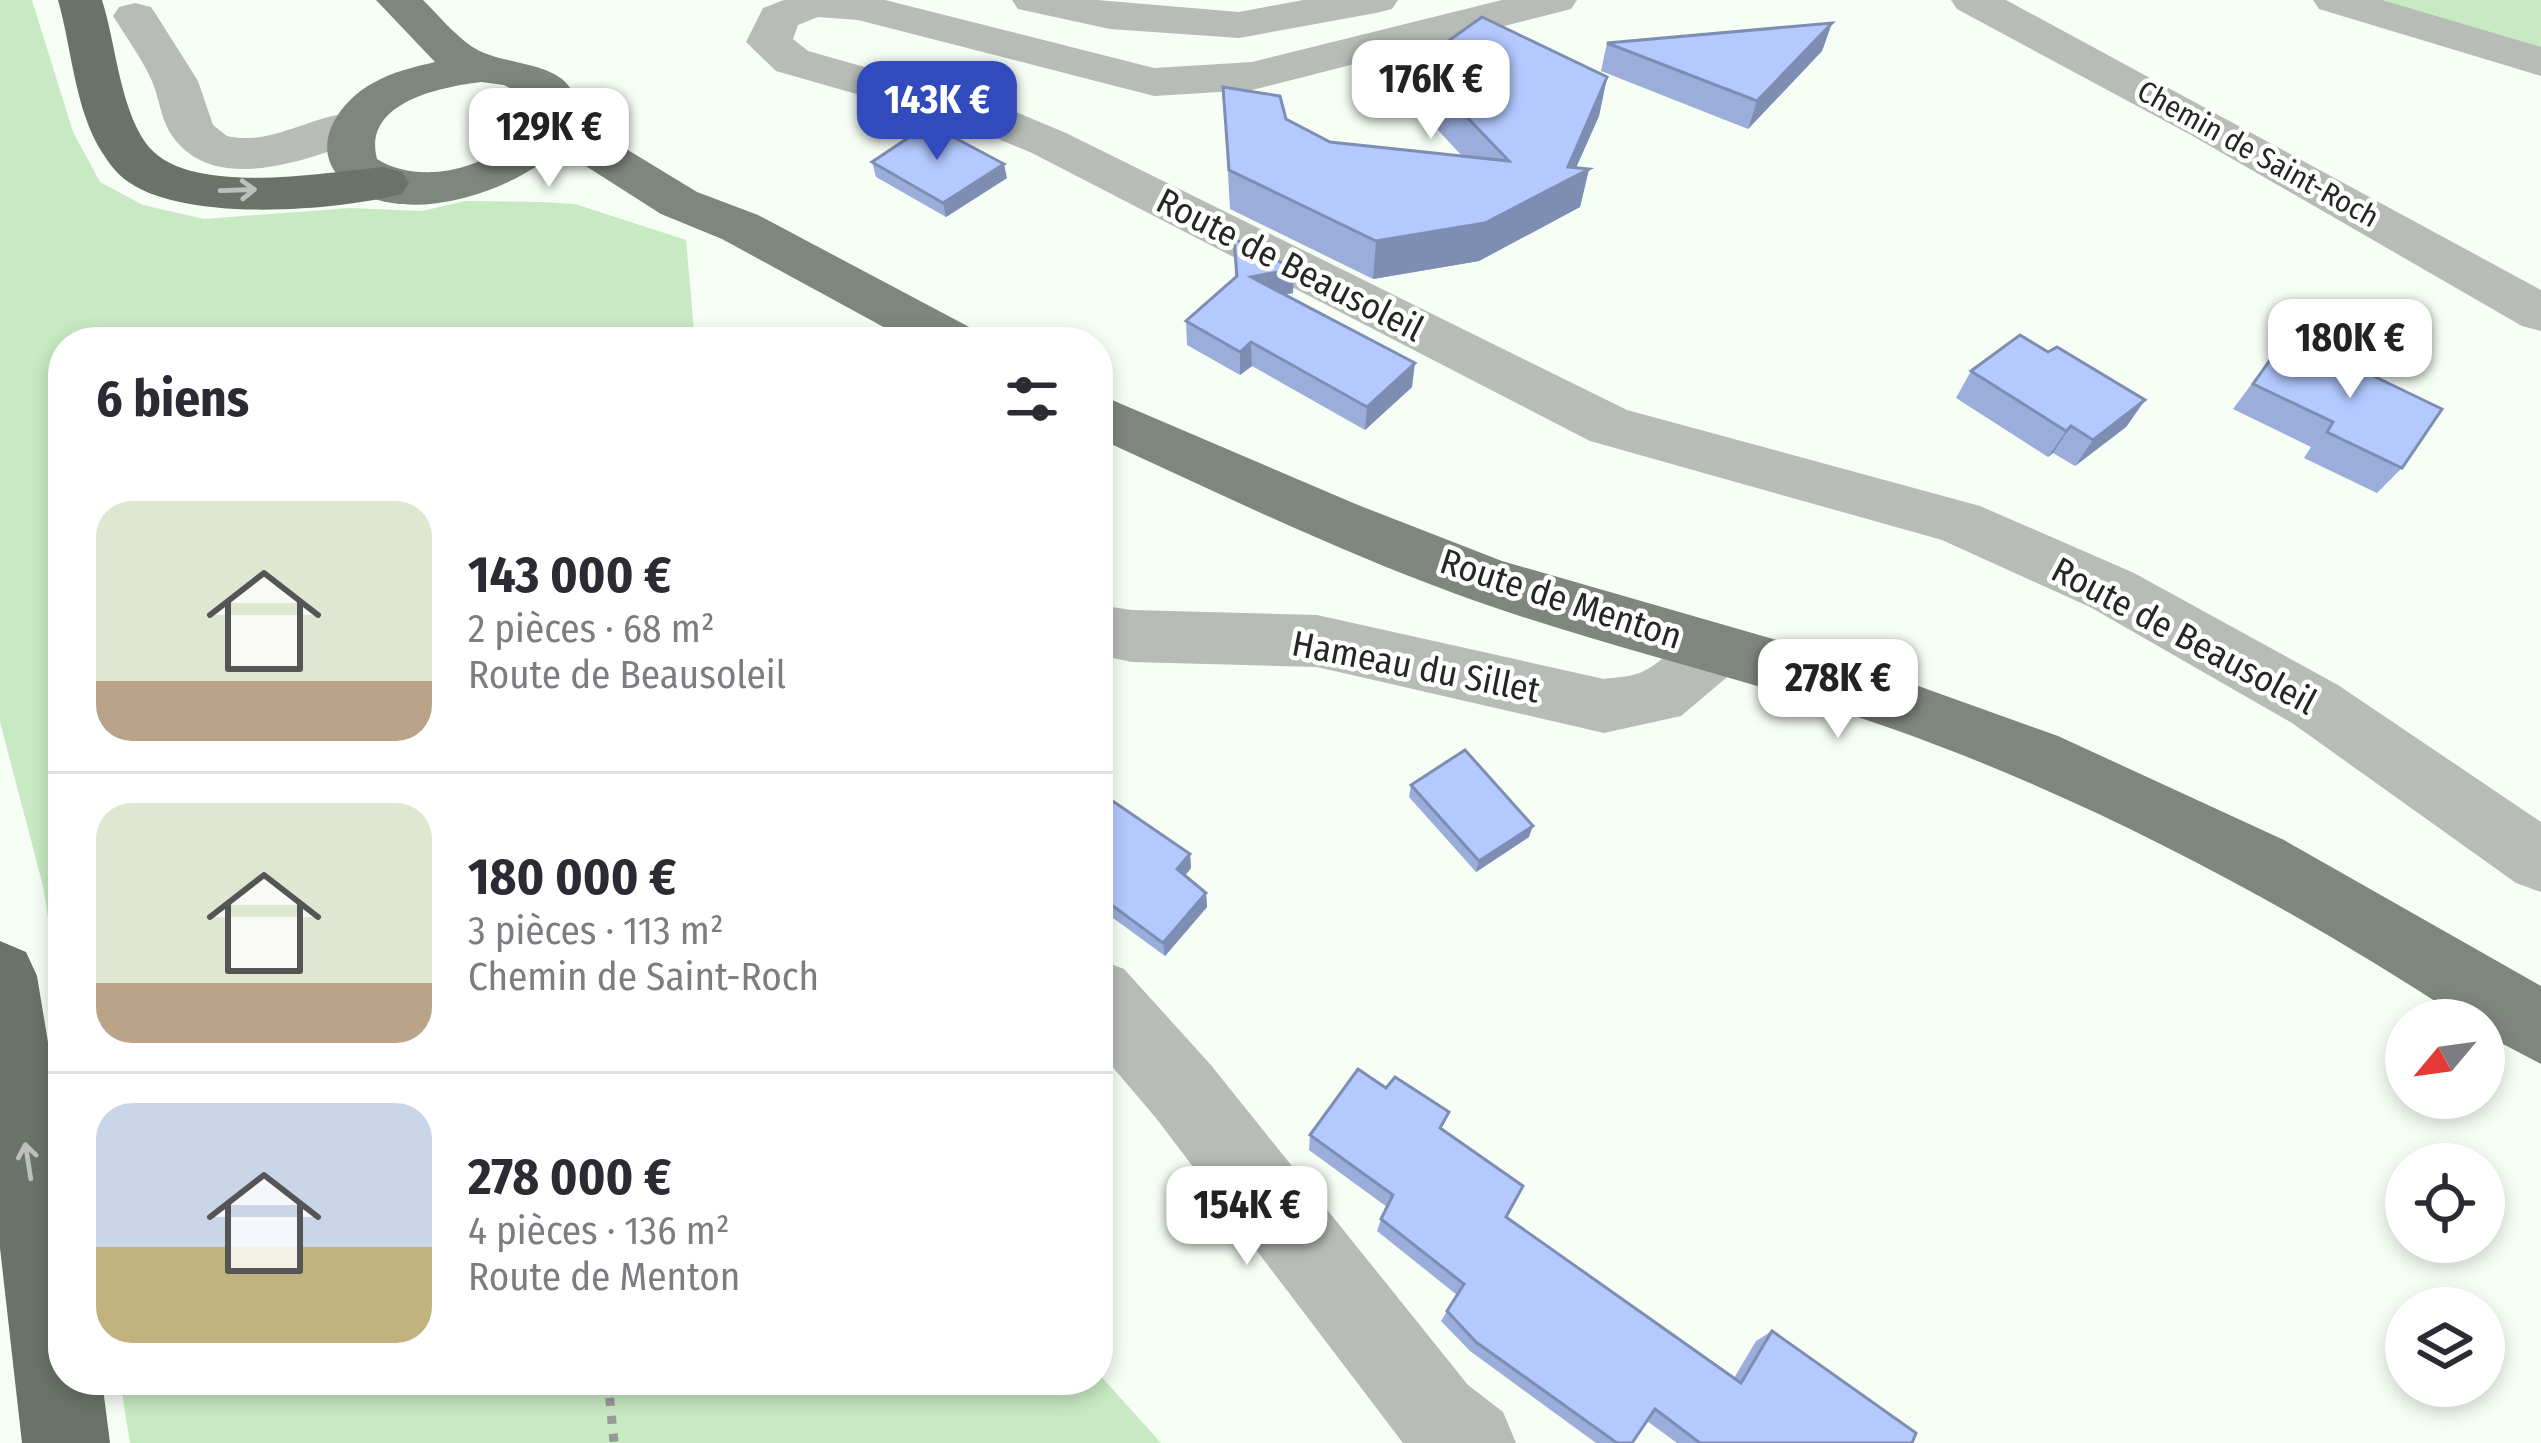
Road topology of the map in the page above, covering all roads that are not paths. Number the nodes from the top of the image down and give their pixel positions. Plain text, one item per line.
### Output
1 (80, 0) edge
2 (372, 0) edge
3 (398, 0) edge
4 (1034, 0) edge
5 (1376, 0) edge
6 (1555, 0) edge
7 (1973, 0) edge
8 (2335, 0) edge
9 (132, 8) edge
10 (2541, 62) edge
11 (481, 68) junction
12 (369, 111) junction
13 (552, 124) junction
14 (479, 178) junction
15 (158, 182) junction
16 (384, 183) junction
17 (679, 203) junction
18 (2541, 313) edge
19 (926, 327) edge
20 (1113, 421) edge
21 (1113, 633) edge
22 (1715, 649) junction
23 (2541, 861) edge
24 (0, 976) edge
25 (1113, 1011) edge
26 (2541, 1028) edge
27 (48, 1316) edge
28 (59, 1395) edge
29 (66, 1443) edge
30 (1472, 1443) edge

1 - 15 highway
2 - 12 main road
3 - 11 main road
4 - 5 street
6 - 23 street, Route de Beausoleil
7 - 18 street, Chemin de Saint-Roch
8 - 10 street
9 - 12 street
9 - 15 street
11 - 12 main road
11 - 13 main road
12 - 16 main road
13 - 14 main road
13 - 17 main road
14 - 16 main road
14 - 17 main road
15 -> 16 highway
17 - 19 main road
20 - 22 main road, Route de Menton
21 - 22 street, Hameau du Sillet
22 - 26 main road, Route de Menton
27 -> 24 highway
25 - 30 street
29 -> 28 highway

